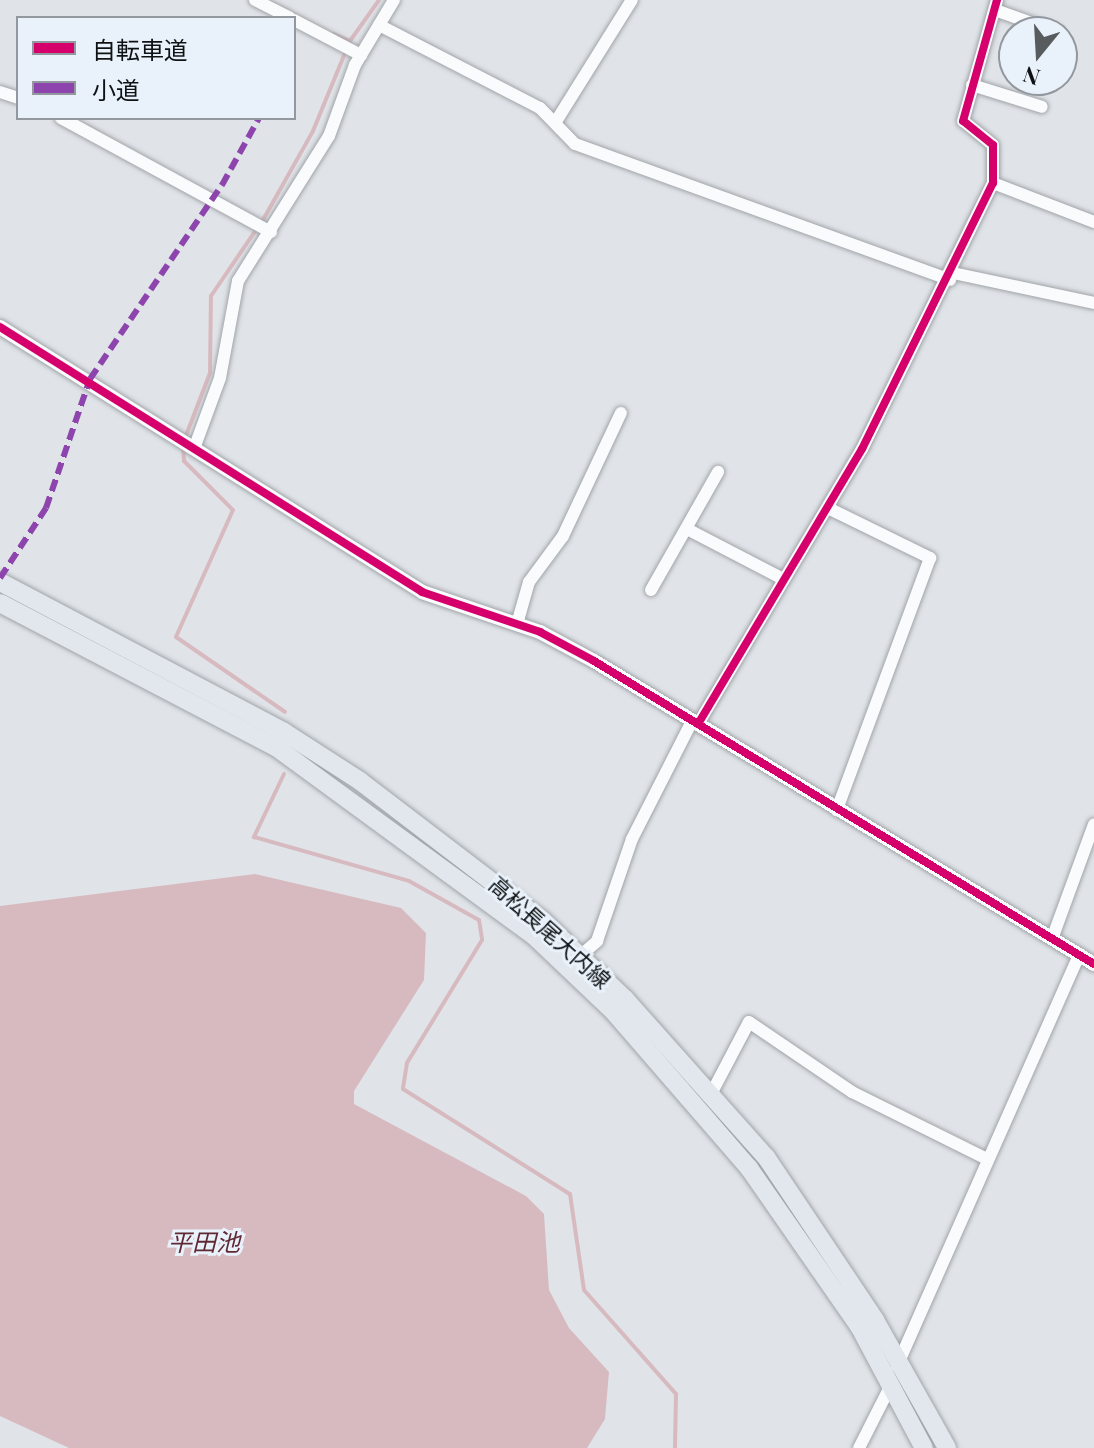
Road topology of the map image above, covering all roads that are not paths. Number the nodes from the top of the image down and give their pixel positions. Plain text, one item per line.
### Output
1 (255, 0) edge
2 (394, 0) edge
3 (632, 0) edge
4 (996, 5) edge
5 (286, 16) edge
6 (1021, 16) edge
7 (296, 21) edge
8 (379, 25) junction
9 (361, 55) junction
10 (972, 85) junction
11 (1042, 107) dead end
12 (65, 120) edge
13 (555, 123) junction
14 (993, 183) junction
15 (1094, 222) edge
16 (271, 232) junction
17 (952, 277) junction
18 (1094, 303) edge
19 (0, 327) edge
20 (621, 413) dead end
21 (195, 446) junction
22 (718, 472) dead end
23 (828, 508) junction
24 (687, 529) junction
25 (781, 578) junction
26 (0, 582) edge
27 (651, 590) dead end
28 (0, 603) edge
29 (517, 624) junction
30 (695, 723) junction
31 (837, 810) junction
32 (1094, 824) edge
33 (1052, 939) junction
34 (580, 956) junction
35 (1079, 956) junction
36 (1094, 964) edge
37 (711, 1094) junction
38 (987, 1159) junction
39 (899, 1360) junction
40 (892, 1383) junction
41 (859, 1448) edge
42 (924, 1448) edge
43 (947, 1448) edge

1 - 5 street
2 - 8 street
3 - 13 street
4 - 6 street
4 - 10 street
7 - 9 street
8 - 9 street
8 - 13 street
9 - 16 street
10 - 11 street
10 - 14 street
12 - 16 street
13 - 17 street
14 - 15 street
14 - 17 street
16 - 21 street
17 - 18 street
17 - 23 street
19 - 21 street
20 - 29 street
21 - 29 street
22 - 24 street
23 - 25 street
23 - 31 street
24 - 25 street
24 - 27 street
25 - 30 street
26 - 34 main road, 高松長尾大内線
28 - 40 main road, 高松長尾大内線
29 - 30 street
30 - 31 street
30 - 34 street
31 - 33 street
32 - 33 street
33 - 35 street
34 - 37 main road, 高松長尾大内線
35 - 36 street
35 - 38 street
37 - 38 street
37 - 39 main road, 高松長尾大内線
38 - 39 street
39 - 40 street
39 - 43 main road, 高松長尾大内線
40 - 41 street
40 - 42 main road, 高松長尾大内線

